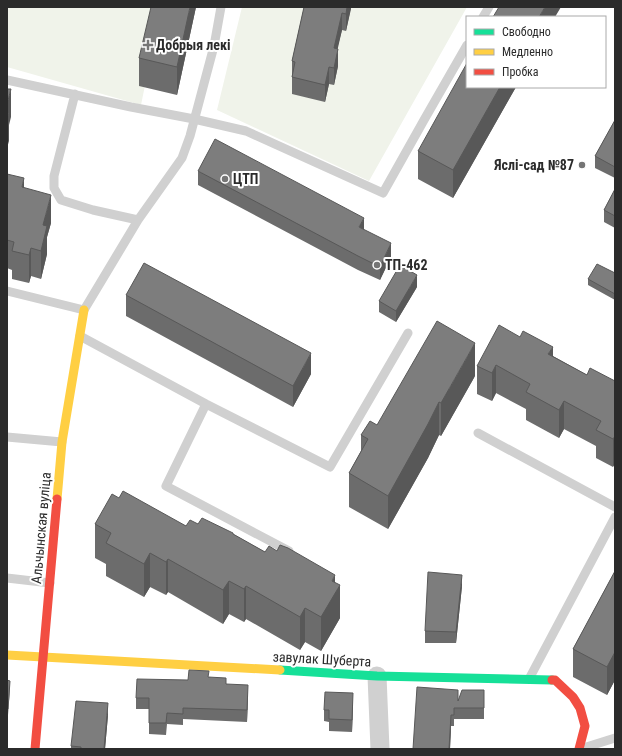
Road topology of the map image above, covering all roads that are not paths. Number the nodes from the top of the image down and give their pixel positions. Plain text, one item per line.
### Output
1 (221, 7) edge
2 (489, 7) edge
3 (484, 16) edge
4 (466, 47) edge
5 (7, 80) edge
6 (75, 94) junction
7 (194, 119) junction
8 (138, 220) junction
9 (7, 291) edge
10 (84, 310) junction
11 (408, 334) dead end
12 (79, 335) junction
13 (206, 404) junction
14 (478, 433) dead end
15 (7, 437) edge
16 (62, 442) junction
17 (615, 507) edge
18 (615, 517) edge
19 (296, 555) edge
20 (7, 578) edge
21 (50, 583) junction
22 (7, 655) edge
23 (44, 657) junction
24 (377, 676) junction
25 (529, 679) junction
26 (615, 738) edge
27 (35, 749) edge
28 (380, 749) edge
29 (579, 749) edge

1 - 7 lane
2 - 3 lane
4 - 7 lane
5 - 6 lane
6 - 7 lane
6 - 8 lane
7 - 8 lane
8 - 10 lane
9 - 10 lane
10 - 12 street, Альчынская вуліца
11 - 13 lane
12 - 13 lane
12 - 16 street, Альчынская вуліца
13 - 19 lane
14 - 17 lane
15 - 16 lane
16 - 21 street, Альчынская вуліца
18 - 25 lane
20 - 21 lane
21 - 23 street, Альчынская вуліца
22 - 23 street, завулак Шуберта
23 - 24 street, завулак Шуберта
23 - 27 street, Альчынская вуліца
24 - 25 street, завулак Шуберта
24 - 28 street
25 - 29 street, завулак Шуберта
26 - 29 lane

